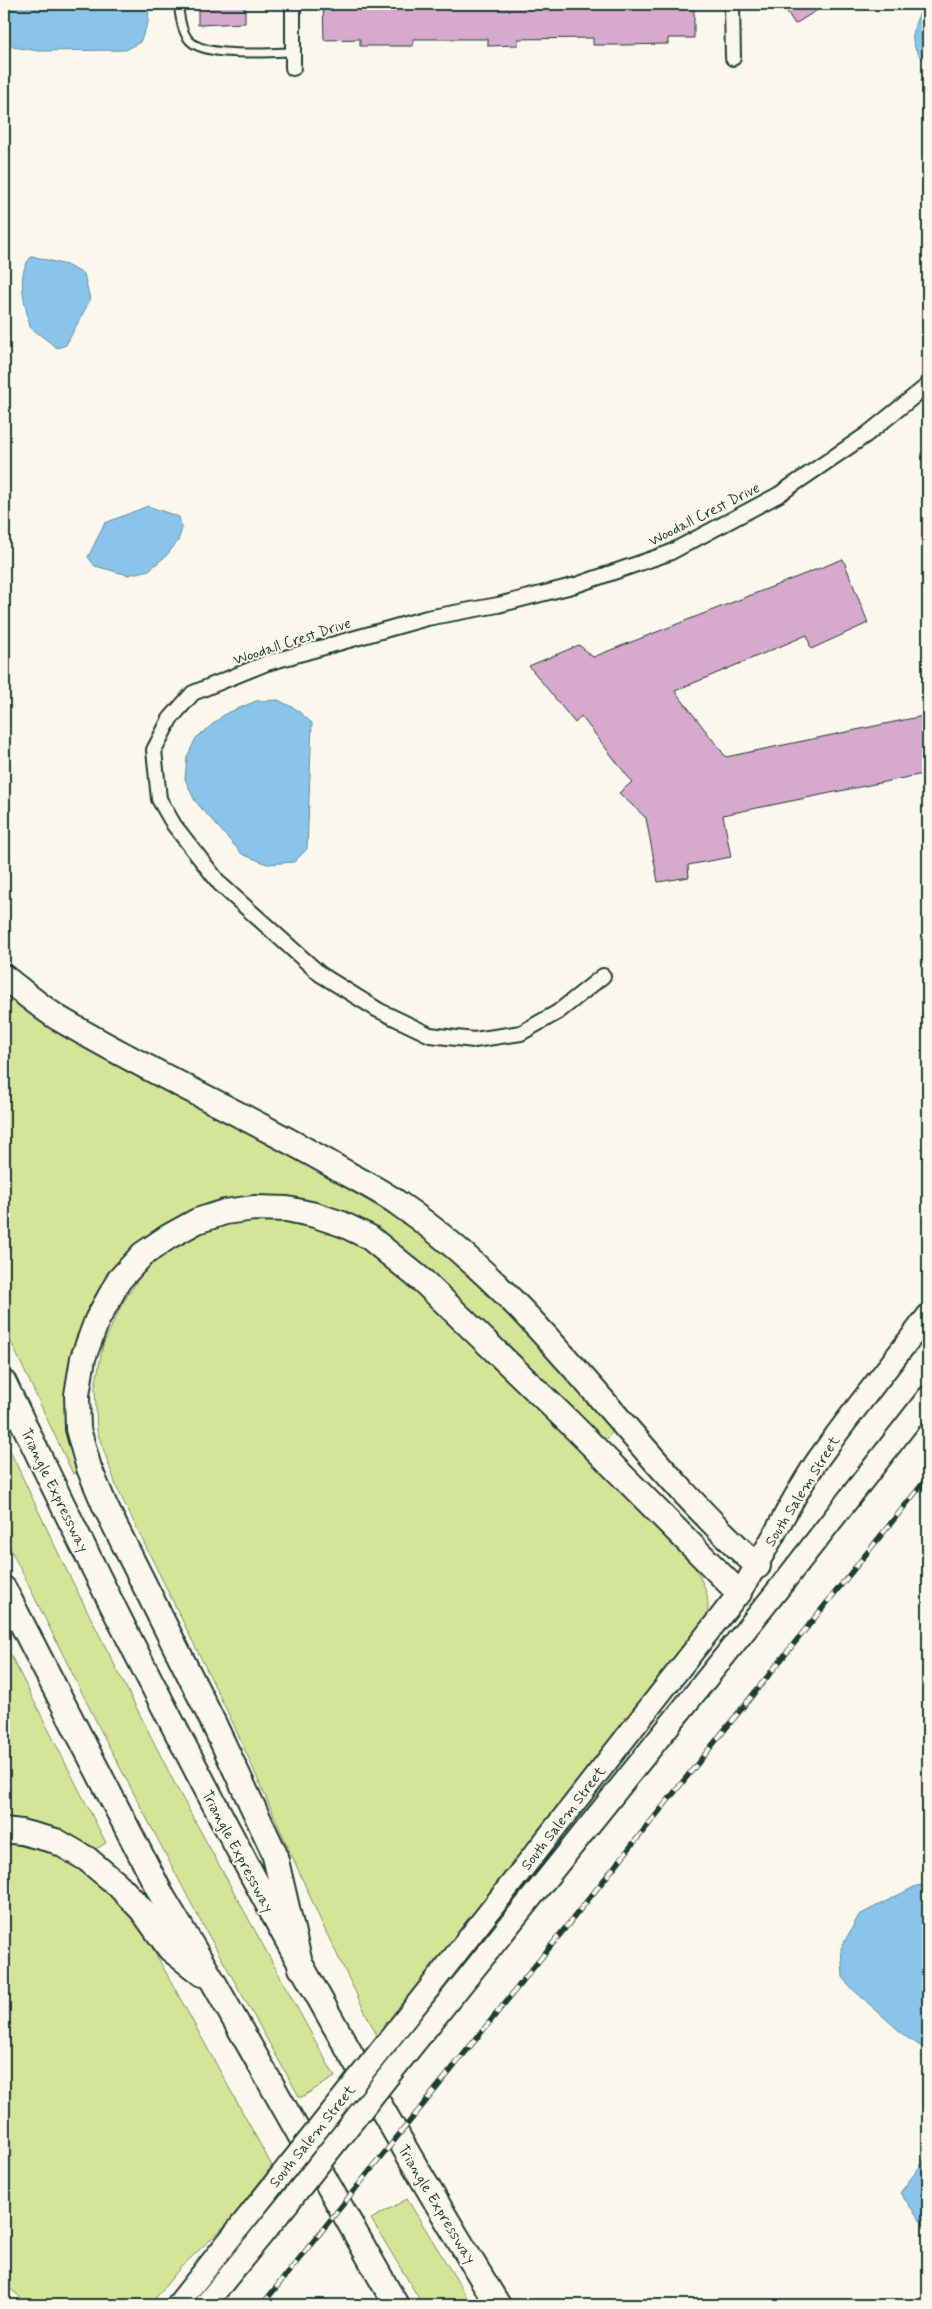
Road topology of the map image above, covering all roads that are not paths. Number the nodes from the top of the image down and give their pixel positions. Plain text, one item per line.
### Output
1 (178, 4) edge
2 (292, 4) edge
3 (732, 4) edge
4 (293, 52) junction
5 (733, 58) dead end
6 (293, 68) dead end
7 (928, 385) edge
8 (603, 976) dead end
9 (4, 977) edge
10 (928, 1315) edge
11 (4, 1384) edge
12 (928, 1397) edge
13 (758, 1566) junction
14 (780, 1587) junction
15 (4, 1589) edge
16 (739, 1593) junction
17 (761, 1611) junction
18 (4, 1830) edge
19 (301, 1968) junction
20 (214, 1983) junction
21 (176, 2305) edge
22 (205, 2305) edge
23 (396, 2305) edge
24 (498, 2305) edge

1 - 4 lane
2 - 4 street
3 - 5 street
4 - 6 street
7 - 8 street, Woodall Crest Drive
9 - 13 highway
10 - 13 main road, South Salem Street
11 - 19 highway, Triangle Expressway
12 - 14 main road, South Salem Street
13 - 14 main road
13 - 16 main road, South Salem Street
14 - 17 main road, South Salem Street
15 - 20 highway
16 - 17 main road
16 - 19 highway
16 - 21 main road, South Salem Street, bridge
17 - 22 main road, South Salem Street, bridge
18 - 20 highway
19 - 24 highway, Triangle Expressway
20 - 23 highway

